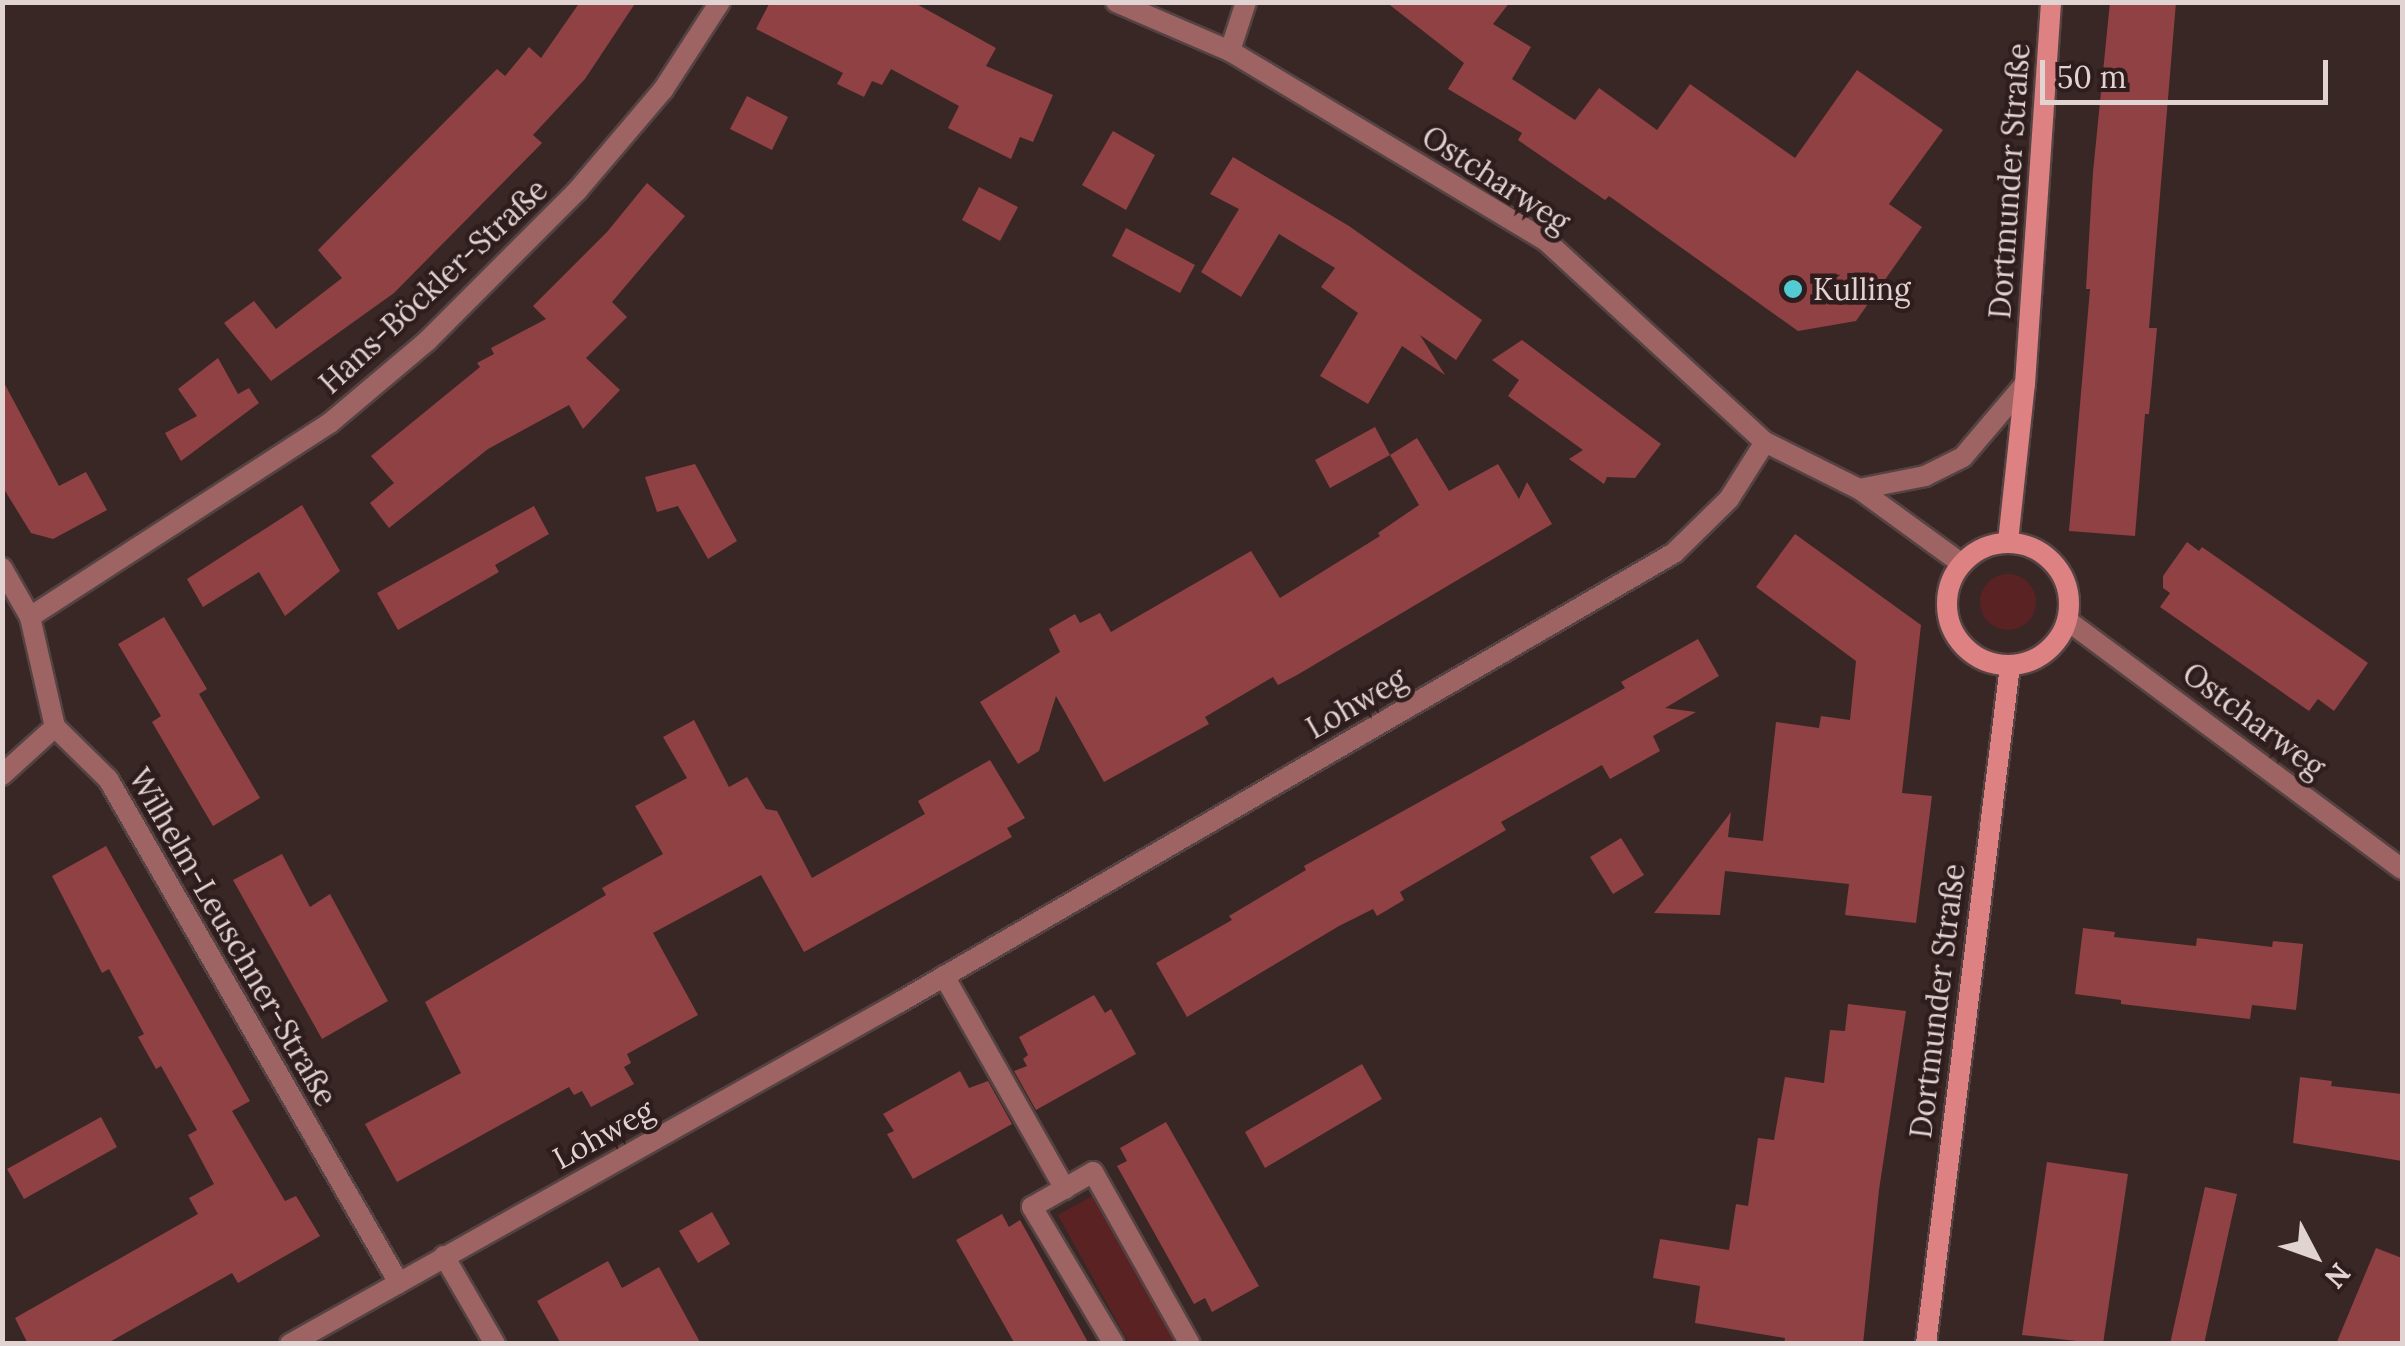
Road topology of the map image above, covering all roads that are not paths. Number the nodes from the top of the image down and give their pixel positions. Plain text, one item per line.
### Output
1 (720, 2) edge
2 (1116, 2) edge
3 (1246, 2) edge
4 (2051, 2) edge
5 (1230, 50) junction
6 (2025, 384) junction
7 (1764, 442) junction
8 (1859, 489) junction
9 (2008, 542) junction
10 (1961, 564) junction
11 (2, 568) edge
12 (30, 617) junction
13 (2068, 621) junction
14 (2010, 666) junction
15 (55, 727) junction
16 (2, 775) edge
17 (2402, 869) edge
18 (944, 976) junction
19 (1065, 1188) junction
20 (444, 1256) junction
21 (399, 1284) junction
22 (290, 1344) edge
23 (495, 1344) edge
24 (1114, 1344) edge
25 (1190, 1344) edge
26 (1926, 1344) edge

1 - 12 street, Hans-Böckler-Straße
2 - 5 street, Ostcharweg
3 - 5 street
4 - 6 main road, Dortmunder Straße
5 - 7 street, Ostcharweg
6 - 8 street
6 - 9 main road, Dortmunder Straße
7 - 8 street, Ostcharweg
7 - 18 street, Lohweg
8 - 10 street, Ostcharweg
9 - 10 main road
9 - 13 main road
10 - 14 main road
11 - 12 street
12 - 15 street
13 - 14 main road
13 - 17 street, Ostcharweg
14 - 26 main road, Dortmunder Straße
15 - 16 street
15 - 21 street, Wilhelm-Leuschner-Straße
18 - 19 street
18 - 20 street, Lohweg
19 - 24 street
19 - 25 street
20 - 21 street, Lohweg
20 - 23 street
21 - 22 street, Lohweg

